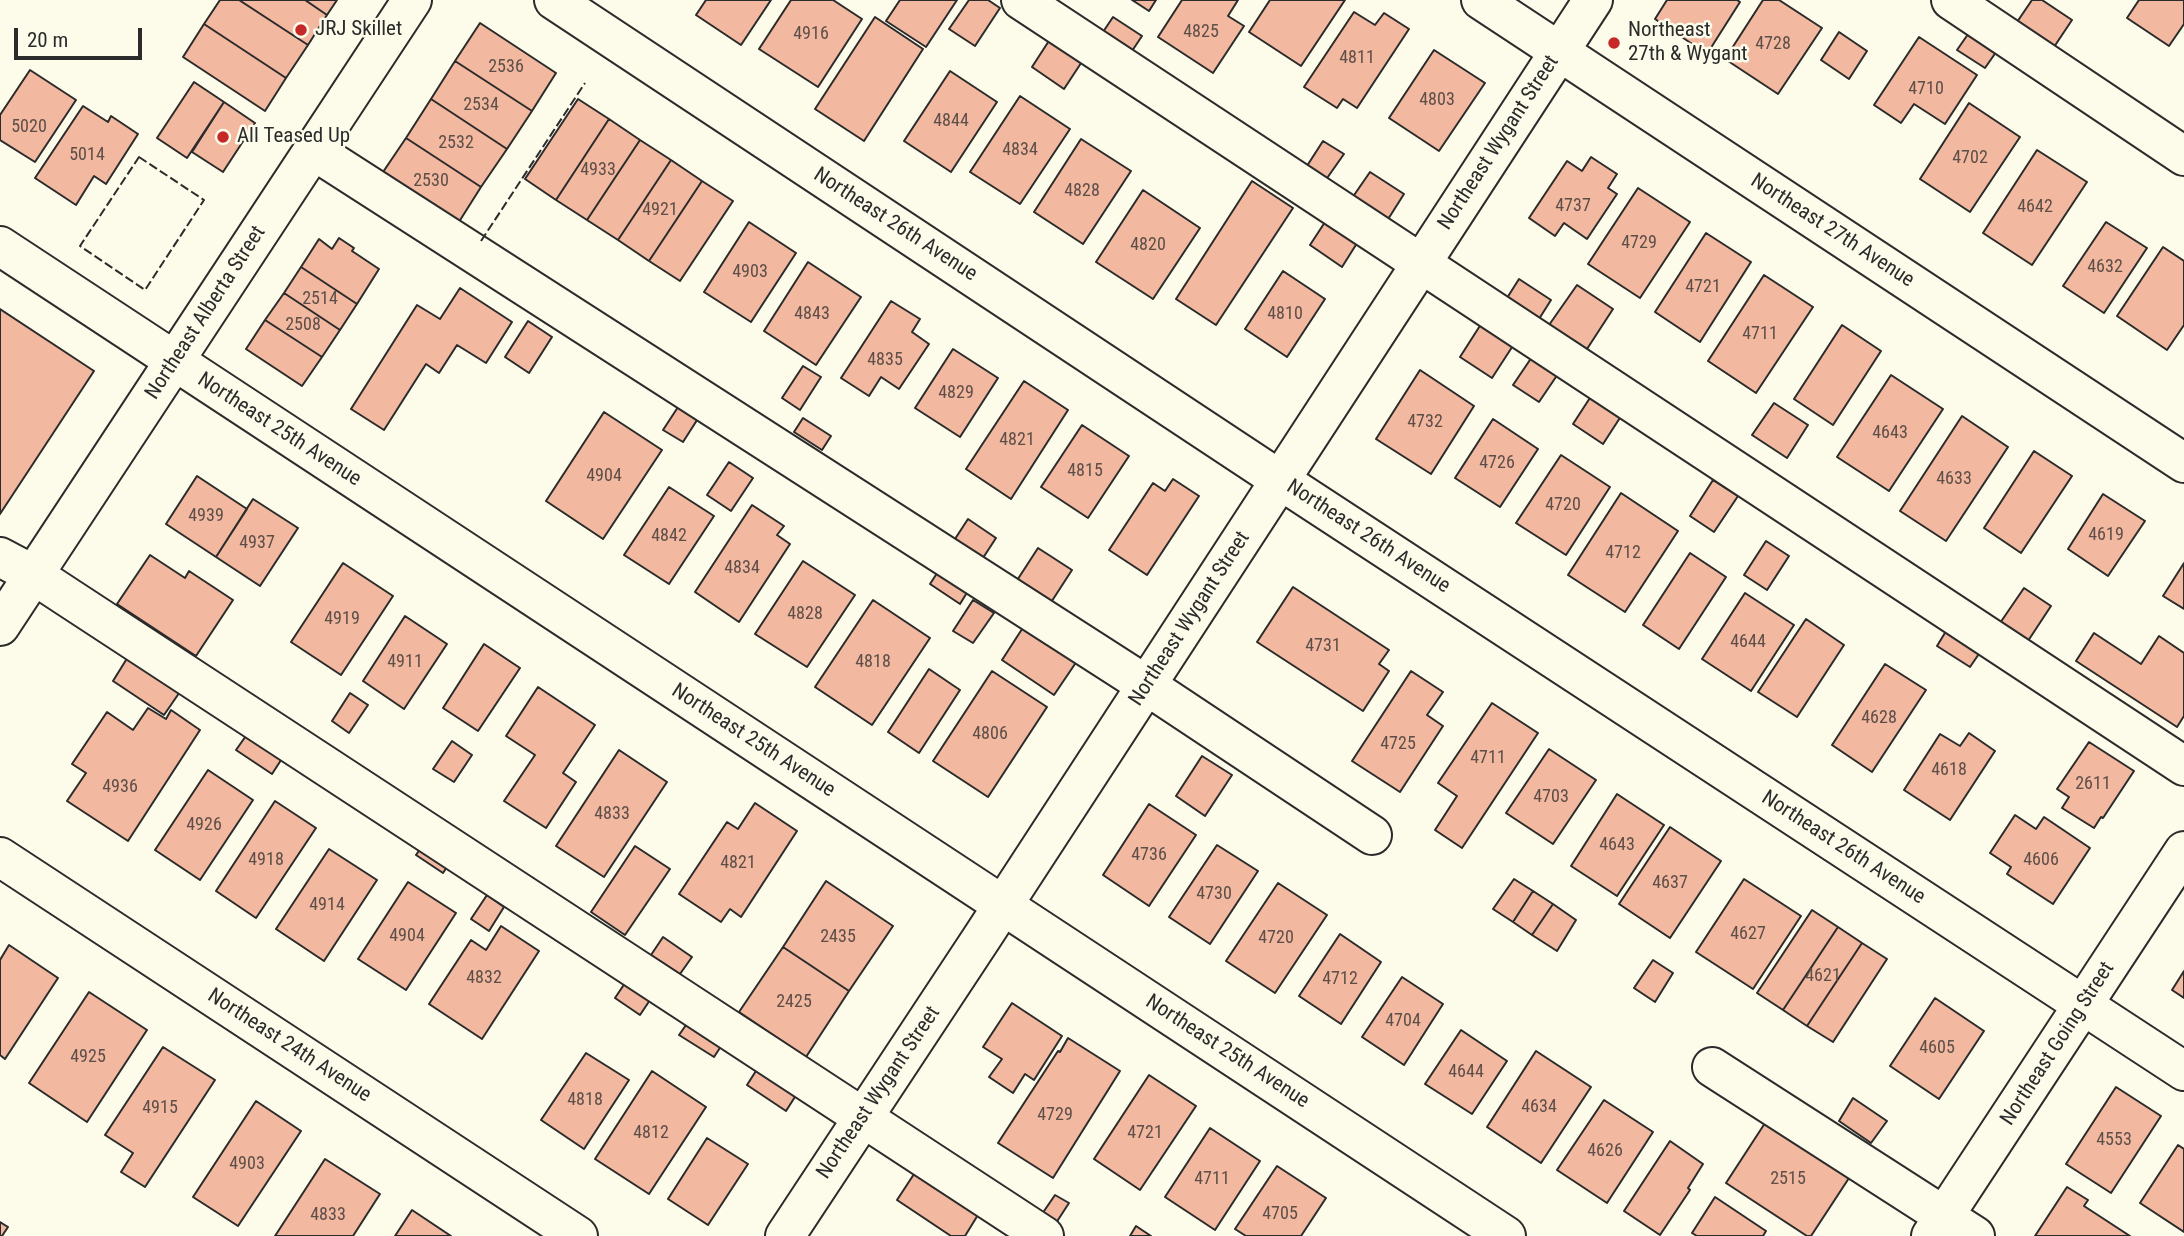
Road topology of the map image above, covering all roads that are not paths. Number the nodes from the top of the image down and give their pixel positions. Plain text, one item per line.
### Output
1 (412, 0) edge
2 (554, 0) edge
3 (1021, 0) edge
4 (1480, 0) edge
5 (1593, 0) edge
6 (1951, 0) edge
7 (1559, 51) junction
8 (313, 150) junction
9 (2184, 156) edge
10 (0, 246) edge
11 (1420, 265) junction
12 (174, 361) junction
13 (2184, 463) edge
14 (1280, 480) junction
15 (0, 557) edge
16 (34, 575) junction
17 (0, 626) edge
18 (1146, 685) junction
19 (2184, 766) edge
20 (1372, 835) dead end
21 (2184, 851) edge
22 (0, 857) edge
23 (1003, 905) junction
24 (2083, 1004) junction
25 (1712, 1067) dead end
26 (2184, 1071) edge
27 (863, 1117) junction
28 (1950, 1229) edge
29 (578, 1236) edge
30 (785, 1236) edge
31 (1044, 1236) edge
32 (1506, 1236) edge

1 - 8 street, Northeast Alberta Street
2 - 14 street, Northeast 26th Avenue
3 - 11 street
4 - 7 street, Northeast 27th Avenue
5 - 7 street, Northeast Wygant Street
6 - 9 street
7 - 11 street, Northeast Wygant Street
7 - 13 street, Northeast 27th Avenue
8 - 12 street, Northeast Alberta Street
8 - 18 street
10 - 12 street, Northeast 25th Avenue
11 - 14 street, Northeast Wygant Street
11 - 19 street
12 - 16 street, Northeast Alberta Street
12 - 23 street, Northeast 25th Avenue
14 - 18 street, Northeast Wygant Street
14 - 24 street, Northeast 26th Avenue
15 - 16 street
16 - 17 street, Northeast Alberta Street
16 - 27 street
18 - 20 street
18 - 23 street, Northeast Wygant Street
21 - 24 street, Northeast Going Street
22 - 29 street, Northeast 24th Avenue
23 - 27 street, Northeast Wygant Street
23 - 32 street, Northeast 25th Avenue
24 - 26 street, Northeast 26th Avenue
24 - 28 street, Northeast Going Street
25 - 28 street
27 - 30 street, Northeast Wygant Street
27 - 31 street

